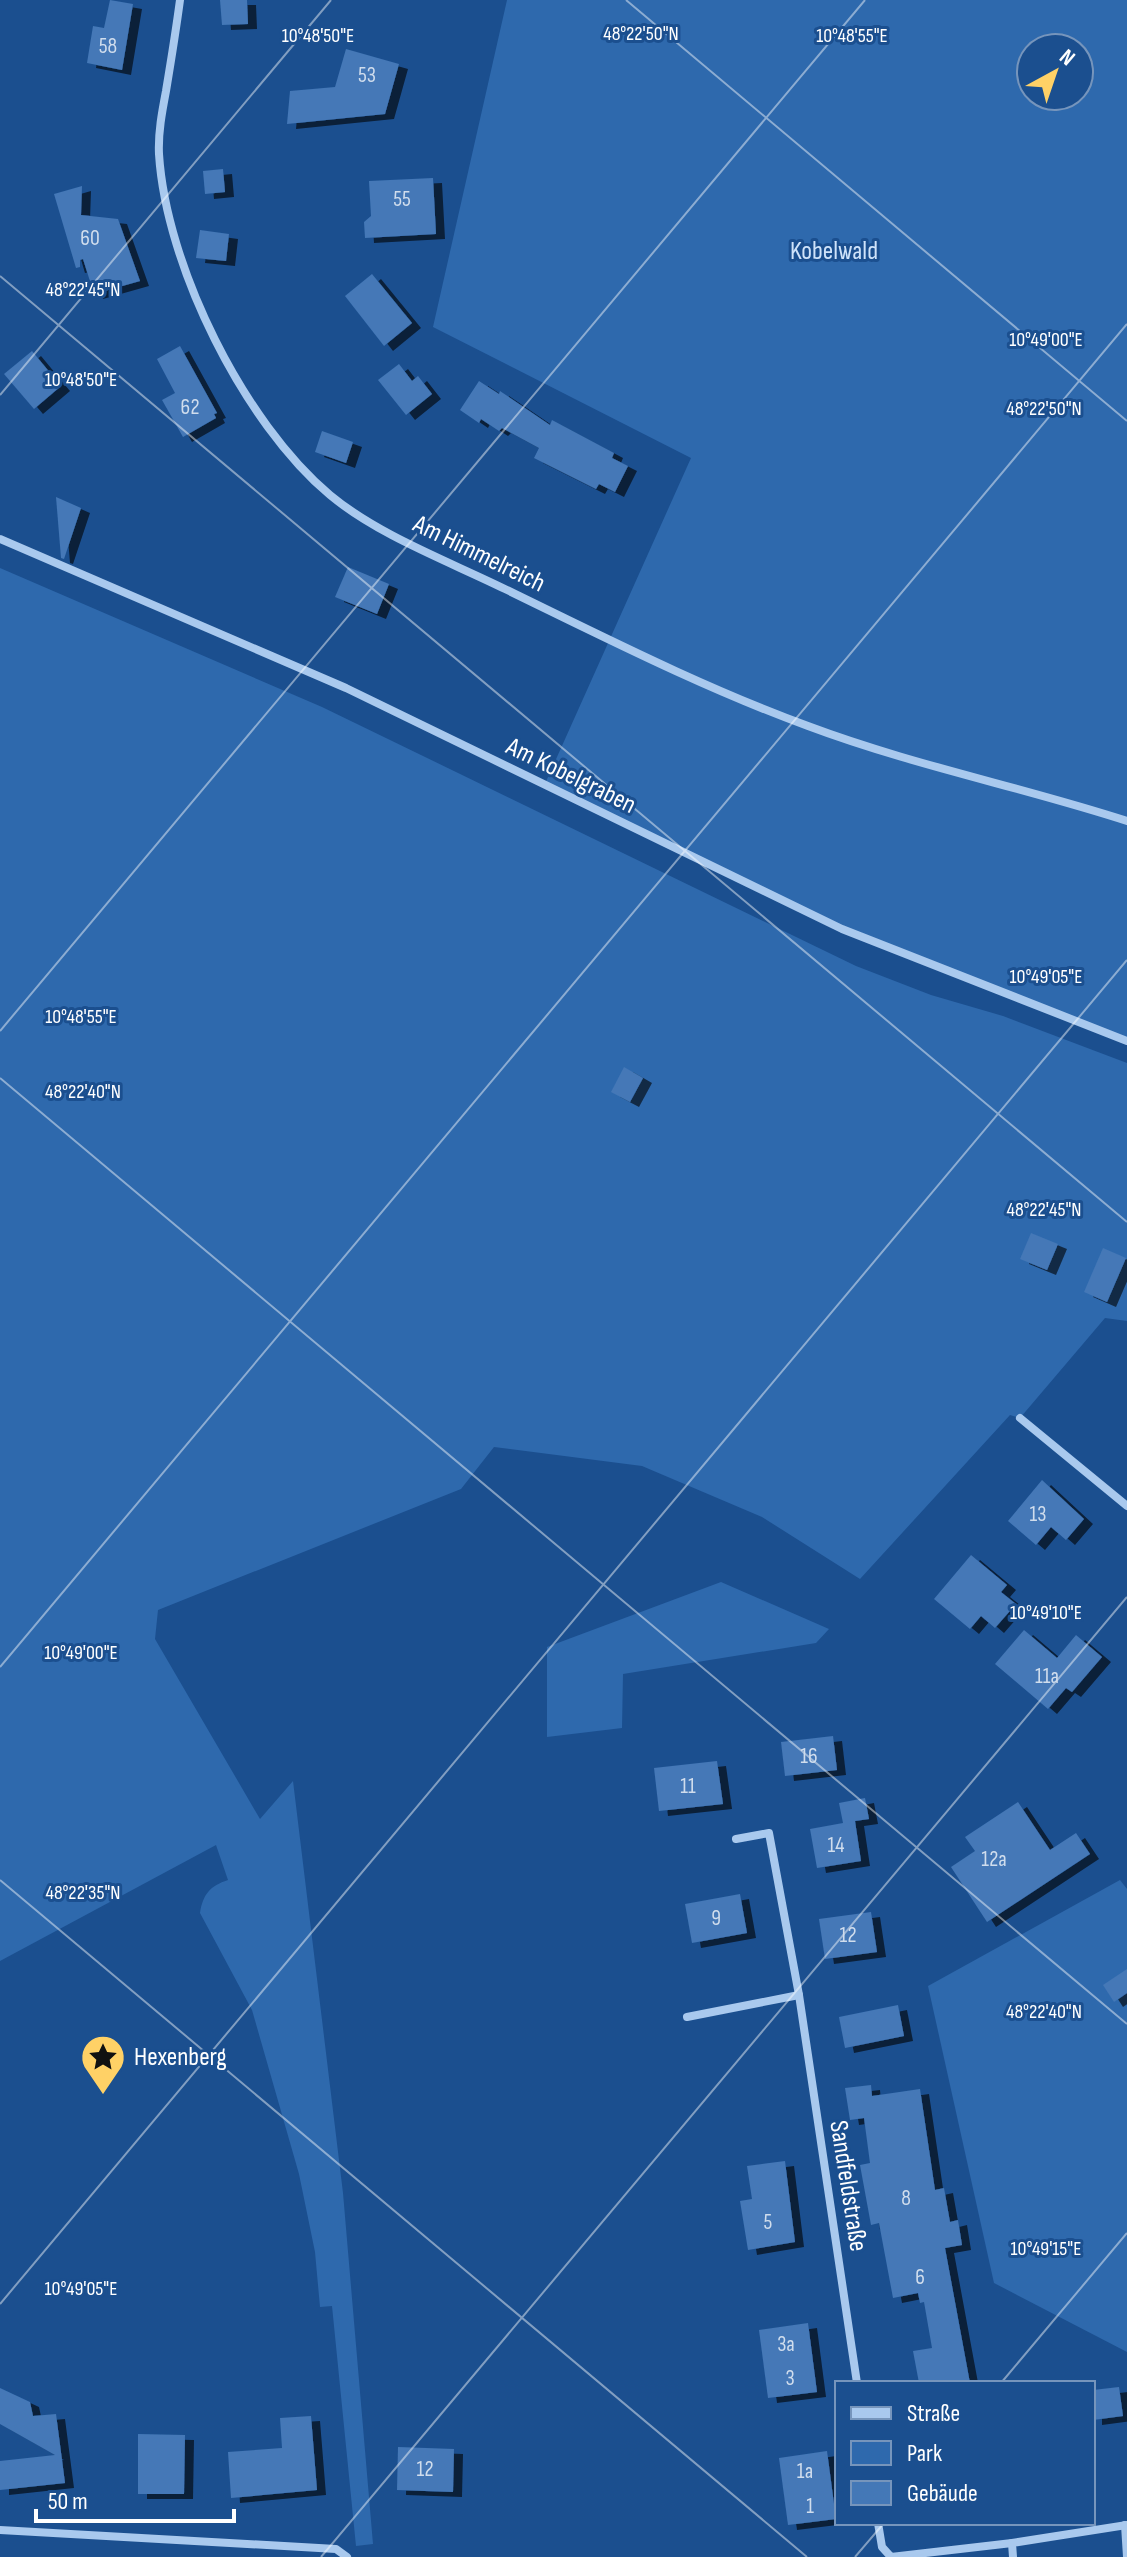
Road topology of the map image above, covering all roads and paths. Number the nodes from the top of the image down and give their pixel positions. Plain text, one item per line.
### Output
1 (180, 0) edge
2 (0, 539) edge
3 (1127, 821) edge
4 (1127, 1041) edge
5 (1020, 1418) dead end
6 (1127, 1506) edge
7 (736, 1839) dead end
8 (799, 1995) junction
9 (687, 2017) dead end
10 (857, 2381) edge
11 (878, 2525) edge
12 (1126, 2525) edge
13 (0, 2530) edge
14 (1012, 2543) junction
15 (347, 2557) edge
16 (891, 2557) edge
17 (1013, 2557) edge
18 (1127, 2557) edge

1 - 3 street, Am Himmelreich
2 - 4 street, Am Kobelgraben
5 - 6 street
7 - 8 street, Sandfeldstraße
8 - 9 street
8 - 10 street, Sandfeldstraße
11 - 16 street
12 - 14 street
12 - 18 street
13 - 15 street
14 - 16 street
14 - 17 street

